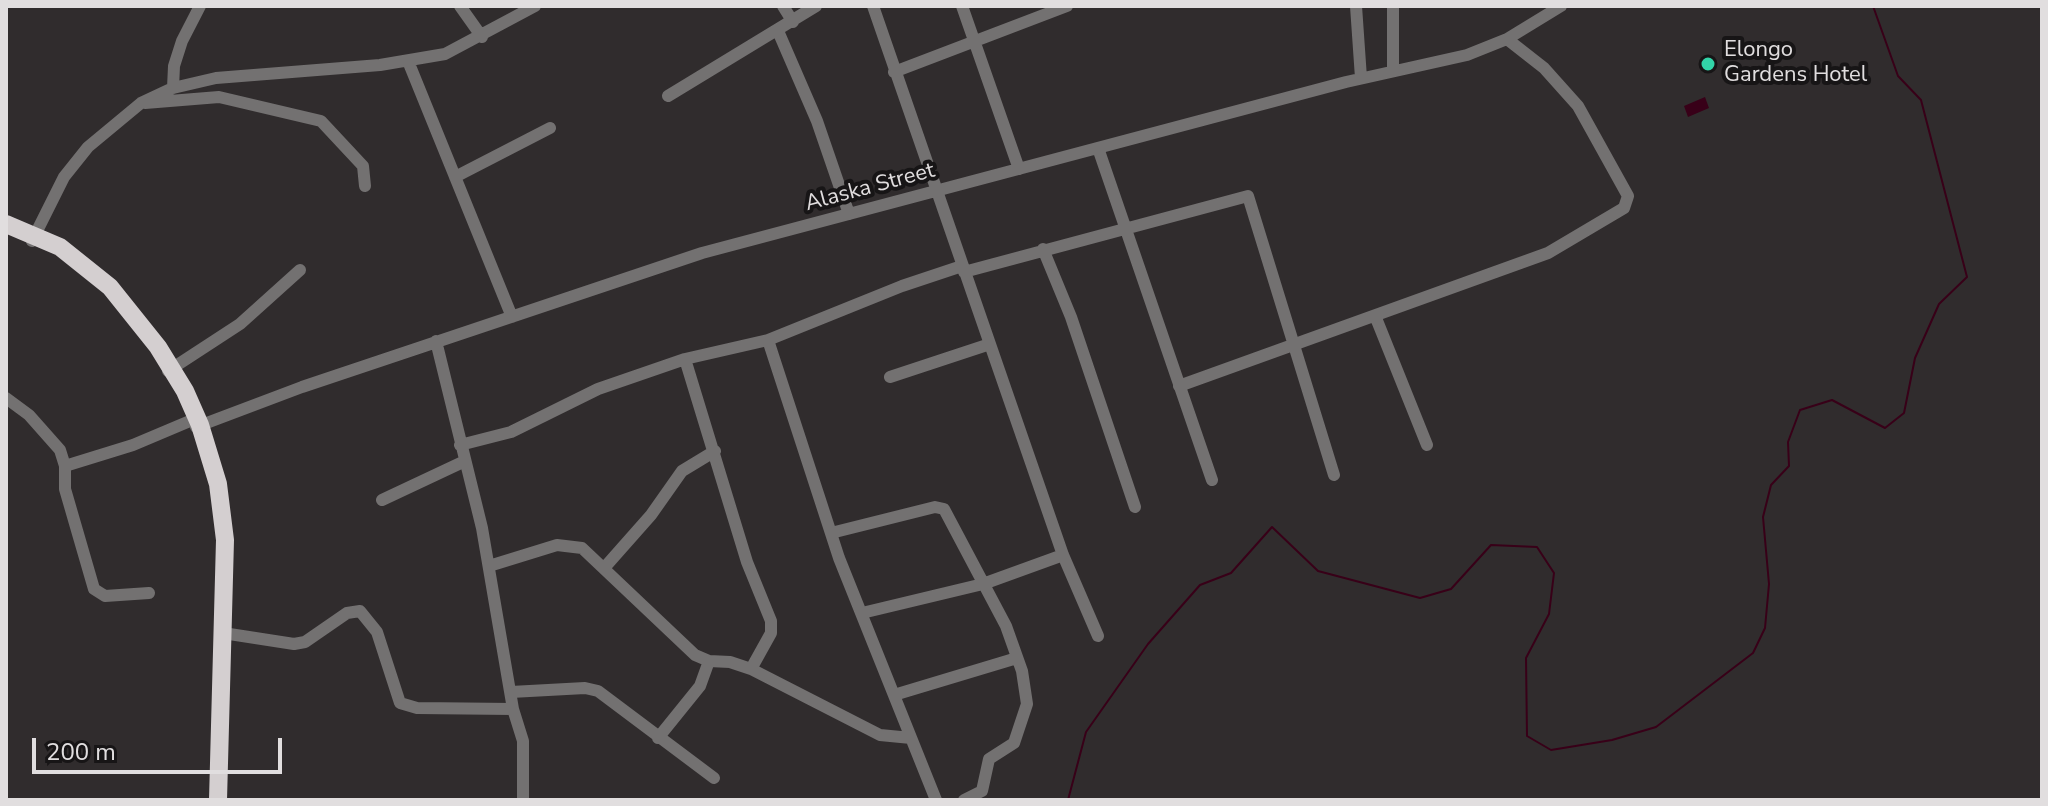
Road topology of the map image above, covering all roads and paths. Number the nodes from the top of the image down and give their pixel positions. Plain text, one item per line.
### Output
1 (200, 6) edge
2 (460, 6) edge
3 (535, 6) edge
4 (783, 6) edge
5 (816, 6) edge
6 (873, 6) edge
7 (962, 6) edge
8 (1067, 6) edge
9 (1356, 6) edge
10 (1393, 6) edge
11 (1561, 6) edge
12 (793, 22) junction
13 (778, 31) junction
14 (482, 37) junction
15 (1507, 39) junction
16 (975, 40) junction
17 (408, 61) junction
18 (1393, 70) junction
19 (894, 72) junction
20 (1361, 78) junction
21 (173, 88) junction
22 (668, 96) dead end
23 (141, 103) junction
24 (550, 128) dead end
25 (1098, 148) junction
26 (1019, 169) junction
27 (455, 177) junction
28 (365, 186) dead end
29 (936, 191) junction
30 (849, 214) junction
31 (6, 224) edge
32 (1125, 229) junction
33 (6, 232) edge
34 (33, 238) junction
35 (1043, 249) junction
36 (963, 269) junction
37 (300, 270) dead end
38 (512, 317) junction
39 (1376, 318) junction
40 (768, 340) junction
41 (436, 341) junction
42 (990, 344) junction
43 (1295, 344) junction
44 (685, 359) junction
45 (168, 370) junction
46 (890, 377) dead end
47 (1179, 386) junction
48 (6, 398) edge
49 (195, 423) junction
50 (460, 445) junction
51 (1427, 445) dead end
52 (715, 451) junction
53 (465, 461) junction
54 (65, 466) junction
55 (1334, 475) dead end
56 (1212, 480) dead end
57 (382, 500) dead end
58 (1135, 507) dead end
59 (831, 533) junction
60 (1063, 555) junction
61 (489, 566) junction
62 (605, 567) junction
63 (983, 584) junction
64 (149, 593) dead end
65 (862, 613) junction
66 (223, 633) junction
67 (1098, 636) dead end
68 (1017, 658) junction
69 (709, 661) junction
70 (751, 669) junction
71 (511, 692) junction
72 (894, 695) junction
73 (217, 704) junction
74 (513, 709) junction
75 (658, 738) junction
76 (911, 738) junction
77 (714, 778) dead end
78 (211, 800) edge
79 (218, 800) edge
80 (523, 800) edge
81 (936, 800) edge
82 (964, 800) edge

1 - 21 street
2 - 14 street
3 - 14 street
4 - 12 street
5 - 12 street
6 - 19 street
7 - 16 street
8 - 16 street
9 - 20 street
10 - 18 street
11 - 15 street, Alaska Street
12 - 13 street
13 - 22 street
13 - 30 street
14 - 17 street
15 - 18 street, Alaska Street
15 - 39 street
16 - 19 street
16 - 26 street
17 - 21 street
17 - 27 street
18 - 20 street, Alaska Street
19 - 29 street
20 - 25 street, Alaska Street
21 - 23 street
23 - 28 street
23 - 34 street
24 - 27 street
25 - 26 street, Alaska Street
25 - 32 street
26 - 29 street, Alaska Street
27 - 38 street
29 - 30 street, Alaska Street
29 - 36 street
30 - 38 street, Alaska Street
31 - 34 highway
32 - 35 street
32 - 43 street
32 - 47 street
33 - 34 highway
34 - 45 highway
35 - 36 street
35 - 58 street
36 - 40 street
36 - 42 street
37 - 45 street
38 - 41 street, Alaska Street
39 - 43 street
39 - 51 street
40 - 44 street
40 - 59 street
41 - 49 street, Alaska Street
41 - 50 street
42 - 46 street
42 - 60 street
43 - 47 street
43 - 55 street
44 - 50 street
44 - 52 street
45 - 49 highway
47 - 56 street
48 - 54 street
49 - 54 street, Alaska Street
49 - 66 highway
49 - 73 highway
50 - 53 street
52 - 62 street
52 - 70 street
53 - 57 street
53 - 61 street
54 - 64 street
59 - 63 street
59 - 65 street
60 - 63 street
60 - 67 street
61 - 62 street
61 - 71 street
62 - 69 street
63 - 65 street
63 - 68 street
65 - 72 street
66 - 73 highway
66 - 74 street
68 - 72 street
68 - 82 street
69 - 70 street
69 - 75 street
70 - 76 street
71 - 74 street
71 - 75 street
72 - 76 street
73 - 78 highway
73 - 79 highway
74 - 80 street
75 - 77 street
76 - 81 street

